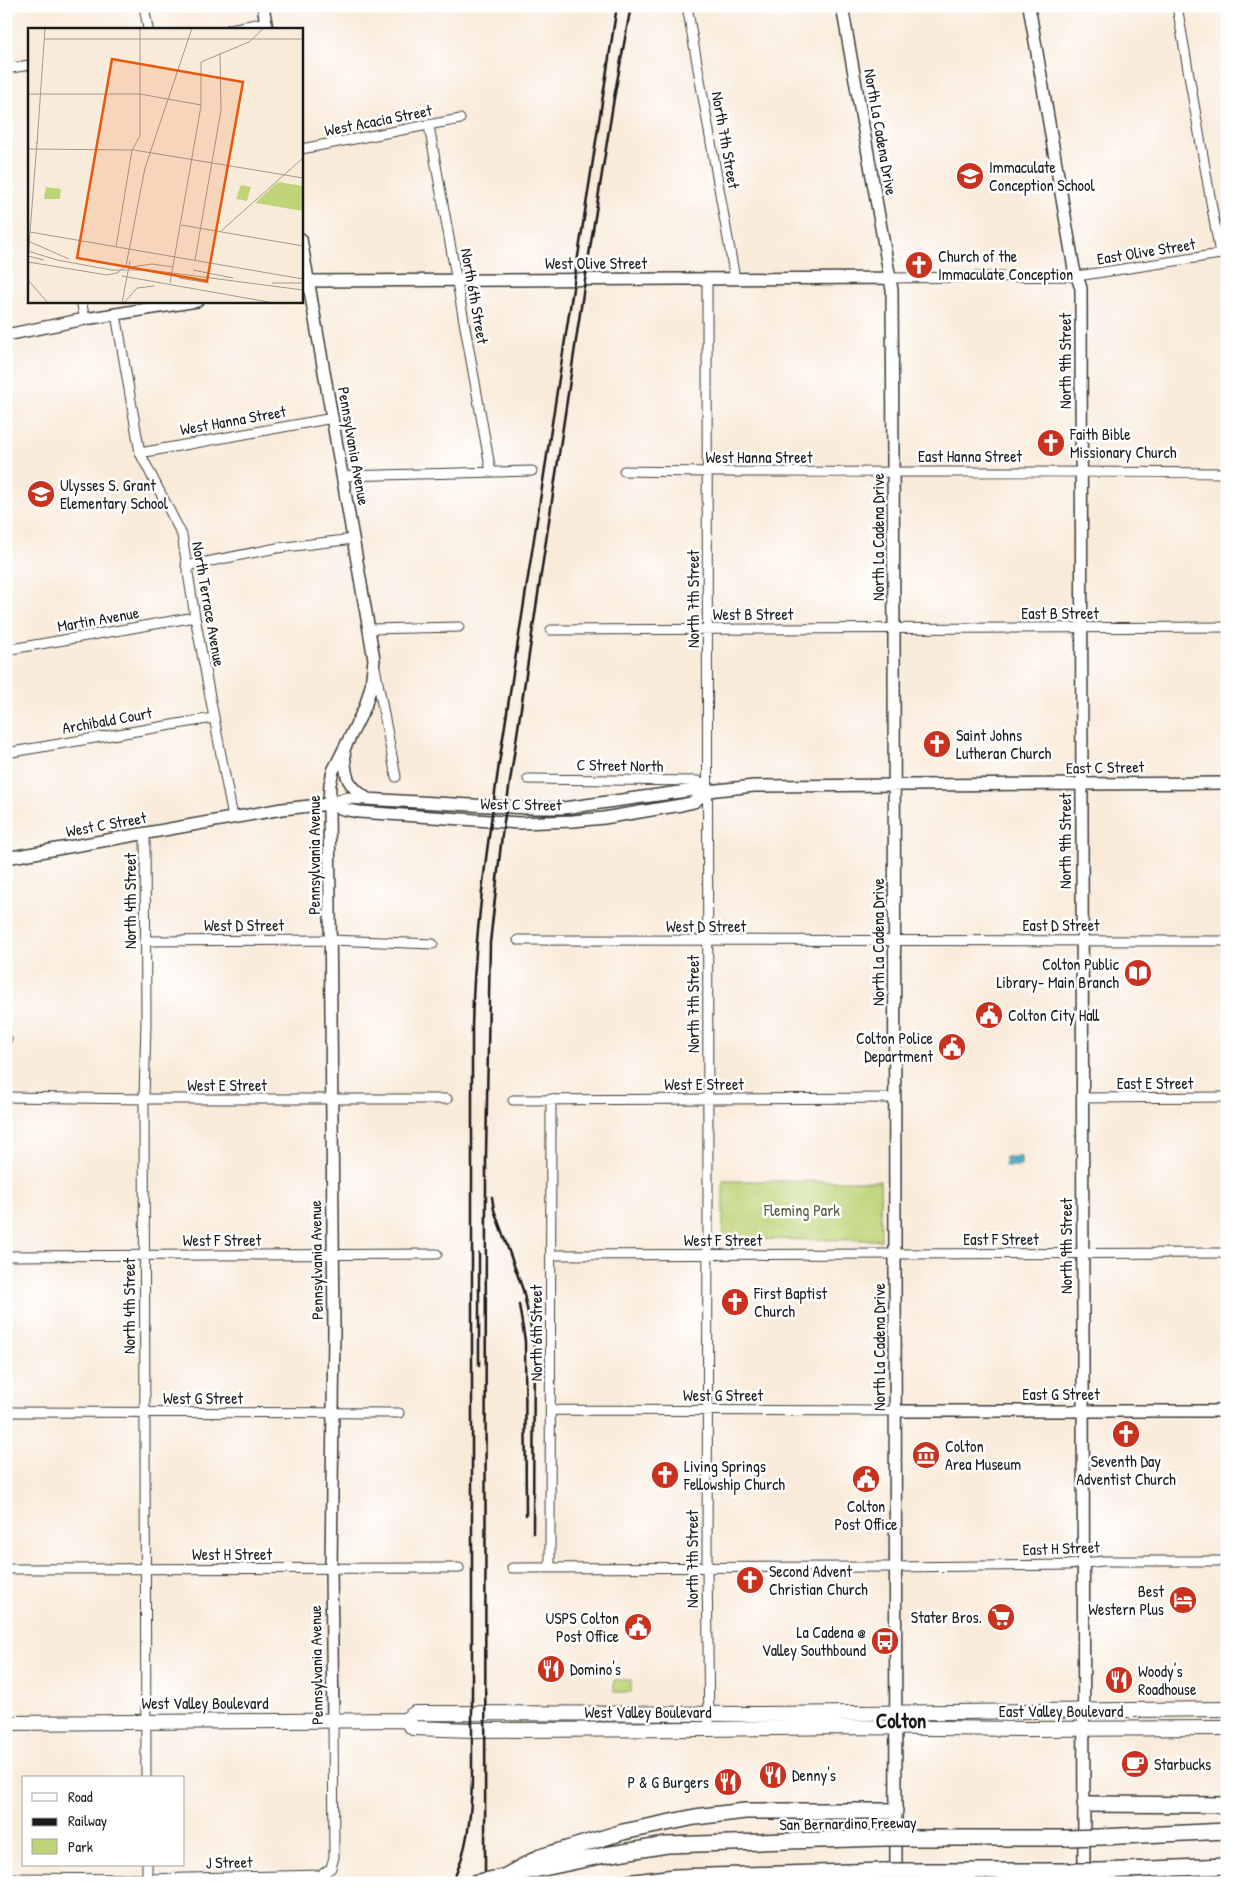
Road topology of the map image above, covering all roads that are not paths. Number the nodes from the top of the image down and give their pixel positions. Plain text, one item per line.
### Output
1 (144, 6) edge
2 (263, 6) edge
3 (687, 6) edge
4 (842, 6) edge
5 (1029, 6) edge
6 (1177, 6) edge
7 (266, 26) edge
8 (148, 28) edge
9 (242, 28) edge
10 (28, 65) edge
11 (6, 69) edge
12 (460, 119) dead end
13 (429, 126) junction
14 (302, 149) edge
15 (302, 249) edge
16 (1224, 254) edge
17 (1077, 276) junction
18 (890, 278) junction
19 (707, 279) junction
20 (735, 279) junction
21 (305, 280) edge
22 (457, 280) junction
23 (82, 302) edge
24 (190, 302) edge
25 (116, 314) junction
26 (85, 320) junction
27 (6, 335) edge
28 (333, 418) junction
29 (140, 452) junction
30 (532, 471) dead end
31 (624, 471) dead end
32 (1081, 471) junction
33 (491, 472) junction
34 (708, 472) junction
35 (894, 472) junction
36 (1227, 473) edge
37 (343, 476) junction
38 (354, 539) junction
39 (186, 566) junction
40 (195, 618) junction
41 (459, 627) dead end
42 (894, 628) junction
43 (1081, 628) junction
44 (1227, 628) edge
45 (369, 629) junction
46 (708, 629) junction
47 (551, 630) dead end
48 (6, 650) edge
49 (374, 660) junction
50 (213, 718) junction
51 (344, 748) junction
52 (6, 753) edge
53 (396, 777) dead end
54 (528, 778) dead end
55 (1227, 783) edge
56 (1082, 784) junction
57 (894, 785) junction
58 (708, 791) junction
59 (367, 799) junction
60 (329, 804) junction
61 (233, 818) junction
62 (145, 834) junction
63 (6, 858) edge
64 (330, 940) junction
65 (518, 940) dead end
66 (1082, 940) junction
67 (145, 941) junction
68 (708, 941) junction
69 (894, 941) junction
70 (1227, 941) edge
71 (433, 944) dead end
72 (6, 1097) edge
73 (895, 1098) junction
74 (1082, 1098) junction
75 (1227, 1098) edge
76 (551, 1099) junction
77 (144, 1100) junction
78 (331, 1100) junction
79 (447, 1100) dead end
80 (513, 1100) dead end
81 (708, 1100) junction
82 (332, 1254) junction
83 (438, 1254) dead end
84 (895, 1254) junction
85 (1083, 1254) junction
86 (1227, 1254) edge
87 (551, 1255) junction
88 (708, 1255) junction
89 (6, 1256) edge
90 (144, 1256) junction
91 (551, 1410) junction
92 (707, 1410) junction
93 (1083, 1410) junction
94 (1227, 1410) edge
95 (895, 1411) junction
96 (6, 1412) edge
97 (144, 1412) junction
98 (333, 1413) junction
99 (399, 1413) dead end
100 (1227, 1561) edge
101 (1083, 1564) junction
102 (707, 1566) junction
103 (896, 1567) junction
104 (331, 1568) junction
105 (459, 1568) dead end
106 (512, 1568) dead end
107 (550, 1568) junction
108 (6, 1569) edge
109 (144, 1569) junction
110 (1227, 1709) edge
111 (590, 1712) junction
112 (895, 1712) junction
113 (1083, 1712) junction
114 (708, 1713) junction
115 (333, 1720) junction
116 (404, 1720) junction
117 (145, 1721) junction
118 (6, 1723) edge
119 (895, 1728) junction
120 (1227, 1728) edge
121 (709, 1729) junction
122 (1084, 1729) junction
123 (544, 1730) junction
124 (146, 1776) edge
125 (1085, 1804) junction
126 (1227, 1805) edge
127 (895, 1811) junction
128 (1227, 1831) edge
129 (542, 1862) junction
130 (147, 1866) edge
131 (1227, 1866) edge
132 (331, 1868) joint
133 (676, 1877) junction
134 (6, 1878) edge
135 (148, 1879) junction
136 (473, 1883) edge
137 (627, 1883) edge
138 (733, 1883) edge
139 (896, 1883) edge
140 (1084, 1883) edge

1 - 8 street
2 - 7 street
3 - 20 street, North 7th Street
4 - 18 street, North La Cadena Drive
5 - 17 street, North 9th Street
6 - 16 street
7 - 9 street
10 - 11 street
12 - 13 street, West Acacia Street
13 - 14 street, West Acacia Street
13 - 22 street, North 6th Street
15 - 21 street, Pennsylvania Avenue
16 - 17 street, East Olive Street
17 - 18 street, East Olive Street
17 - 32 street, North 9th Street
18 - 20 street, West Olive Street
18 - 35 street, North La Cadena Drive
19 - 20 street, West Olive Street
19 - 22 street, West Olive Street
19 - 34 street, North 7th Street
21 - 22 street, West Olive Street
21 - 28 street, Pennsylvania Avenue
22 - 33 street, North 6th Street
23 - 26 street
24 - 25 street
25 - 26 street
25 - 29 street, North Terrace Avenue
26 - 27 street
28 - 29 street, West Hanna Street
28 - 37 street, Pennsylvania Avenue
29 - 39 street, North Terrace Avenue
30 - 33 street
31 - 34 street, West Hanna Street
32 - 35 street, East Hanna Street
32 - 36 street, East Hanna Street
32 - 43 street, North 9th Street
33 - 37 street
34 - 35 street, West Hanna Street
34 - 46 street, North 7th Street
35 - 42 street, North La Cadena Drive
37 - 38 street, Pennsylvania Avenue
38 - 39 street
38 - 45 street, Pennsylvania Avenue
39 - 40 street, North Terrace Avenue
40 - 48 street, Martin Avenue
40 - 50 street, North Terrace Avenue
41 - 45 street
42 - 43 street, East B Street
42 - 46 street, West B Street
42 - 57 street, North La Cadena Drive
43 - 44 street, East B Street
43 - 56 street, North 9th Street
45 - 49 street, Pennsylvania Avenue
46 - 47 street, West B Street
46 - 58 street, North 7th Street
49 - 51 street, Pennsylvania Avenue
49 - 53 street, Pennsylvania Avenue
50 - 52 street, Archibald Court
50 - 61 street, North Terrace Avenue
51 - 59 street
51 - 60 street, Pennsylvania Avenue
54 - 58 street, C Street North
55 - 56 street, East C Street
56 - 57 street, East C Street
56 - 66 street, North 9th Street
57 - 58 street, West C Street
57 - 69 street, North La Cadena Drive
58 - 59 street, West C Street
58 - 60 street, West C Street
58 - 68 street, North 7th Street
59 - 60 street, West C Street
60 - 61 street, West C Street
60 - 64 street, Pennsylvania Avenue
61 - 62 street, West C Street
62 - 63 street, West C Street
62 - 67 street, North 4th Street
64 - 67 street, West D Street
64 - 71 street, West D Street
64 - 78 street, Pennsylvania Avenue
65 - 68 street, West D Street
66 - 69 street, East D Street
66 - 70 street, East D Street
66 - 74 street, North 9th Street
67 - 77 street, North 4th Street
68 - 69 street, West D Street
68 - 81 street, North 7th Street
69 - 73 street, North La Cadena Drive
72 - 77 street, West E Street
73 - 81 street, West E Street
73 - 84 street, North La Cadena Drive
74 - 75 street, East E Street
74 - 85 street, North 9th Street
76 - 80 street, West E Street
76 - 81 street, West E Street
76 - 87 street, North 6th Street
77 - 78 street, West E Street
77 - 90 street, North 4th Street
78 - 79 street, West E Street
78 - 82 street, Pennsylvania Avenue
81 - 88 street, North 7th Street
82 - 83 street, West F Street
82 - 90 street, West F Street
82 - 98 street, Pennsylvania Avenue
84 - 85 street, East F Street
84 - 88 street, West F Street
84 - 95 street, North La Cadena Drive
85 - 86 street, East F Street
85 - 93 street, North 9th Street
87 - 88 street, West F Street
87 - 91 street, North 6th Street
88 - 92 street, North 7th Street
89 - 90 street, West F Street
90 - 97 street, North 4th Street
91 - 92 street, West G Street
91 - 107 street, North 6th Street
92 - 95 street, West G Street
92 - 102 street, North 7th Street
93 - 94 street, East G Street
93 - 95 street, East G Street
93 - 101 street, North 9th Street
95 - 103 street, North La Cadena Drive
96 - 97 street, West G Street
97 - 98 street, West G Street
97 - 109 street, North 4th Street
98 - 99 street, West G Street
98 - 104 street, Pennsylvania Avenue
100 - 101 street, East H Street
101 - 103 street, East H Street
101 - 113 street, North 9th Street
102 - 103 street
102 - 107 street
102 - 114 street, North 7th Street
103 - 112 street, North La Cadena Drive
104 - 105 street, West H Street
104 - 109 street, West H Street
104 - 115 street, Pennsylvania Avenue
106 - 107 street
108 - 109 street, West H Street
109 - 117 street, North 4th Street
110 - 113 main road, East Valley Boulevard
111 - 114 main road, West Valley Boulevard
111 - 116 main road, West Valley Boulevard
111 - 123 main road
112 - 113 main road, East Valley Boulevard
112 - 114 main road, West Valley Boulevard
112 - 119 street, North La Cadena Drive
113 - 122 street, North 9th Street
114 - 121 street, North 7th Street
115 - 116 main road, West Valley Boulevard
115 - 117 main road, West Valley Boulevard
115 - 132 street, Pennsylvania Avenue
116 - 123 main road, West Valley Boulevard
117 - 118 main road, West Valley Boulevard
117 - 124 street, North 4th Street
119 - 121 main road, West Valley Boulevard
119 - 122 main road, East Valley Boulevard
119 - 127 street, North La Cadena Drive
120 - 122 main road, East Valley Boulevard
121 - 123 main road, West Valley Boulevard
122 - 125 street, North 9th Street
125 - 126 highway
125 - 140 street, North 9th Street
127 - 129 highway
127 - 139 street, North La Cadena Drive
128 - 129 highway, San Bernardino Freeway, bridge
129 - 136 highway, San Bernardino Freeway, bridge
130 - 135 street
131 - 133 highway, bridge
132 - 135 street, J Street
133 - 137 highway
133 - 138 highway
134 - 135 street, J Street

